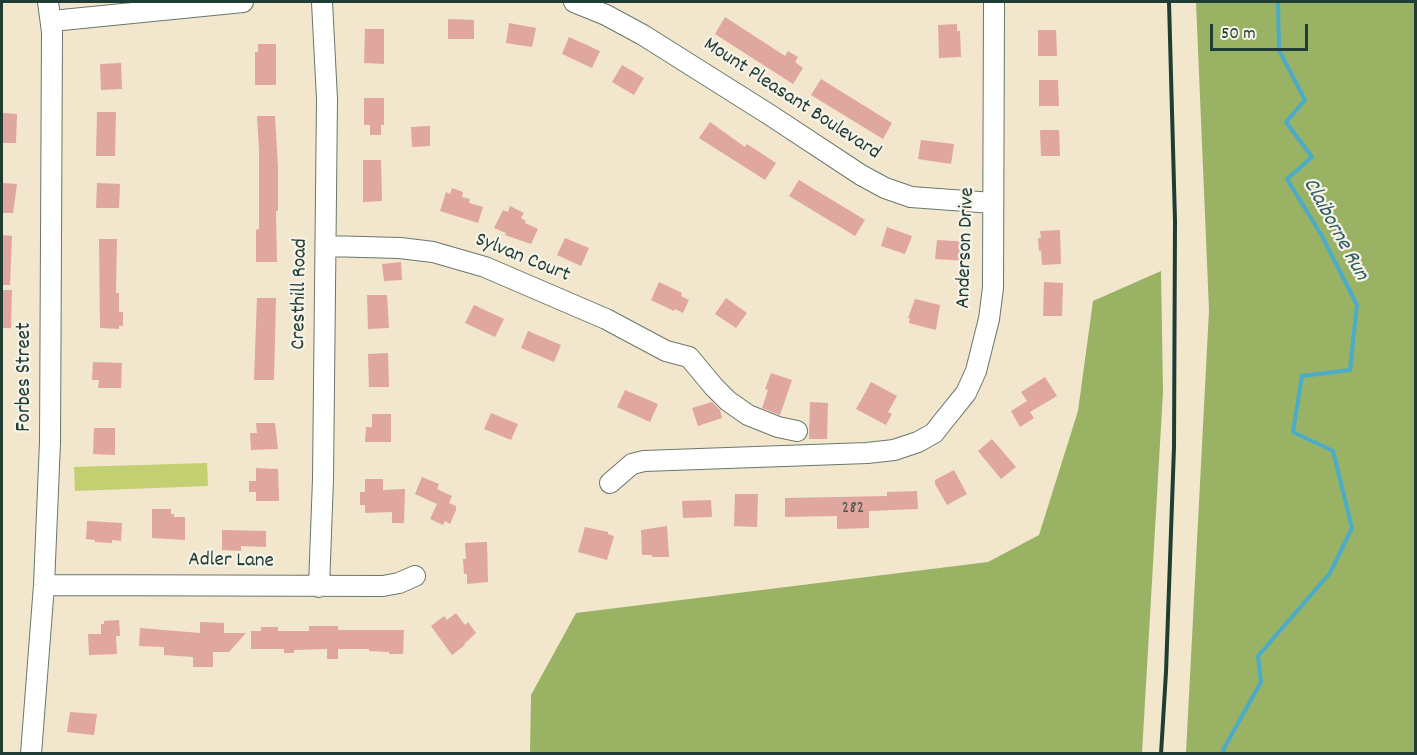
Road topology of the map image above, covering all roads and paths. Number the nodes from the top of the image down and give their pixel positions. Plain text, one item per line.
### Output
1 (48, 2) edge
2 (243, 2) edge
3 (322, 2) edge
4 (574, 2) edge
5 (994, 2) edge
6 (52, 21) junction
7 (993, 203) junction
8 (326, 246) junction
9 (797, 431) dead end
10 (610, 483) dead end
11 (416, 576) dead end
12 (44, 585) junction
13 (319, 587) junction
14 (31, 753) edge

1 - 6 street, Forbes Street
2 - 6 street
3 - 8 street, Cresthill Road
4 - 7 street, Mount Pleasant Boulevard
5 - 7 street, Anderson Drive
6 - 12 street, Forbes Street
7 - 10 street, Anderson Drive
8 - 9 street, Sylvan Court
8 - 13 street, Cresthill Road
11 - 13 street, Adler Lane
12 - 13 street, Adler Lane
12 - 14 street, Forbes Street

